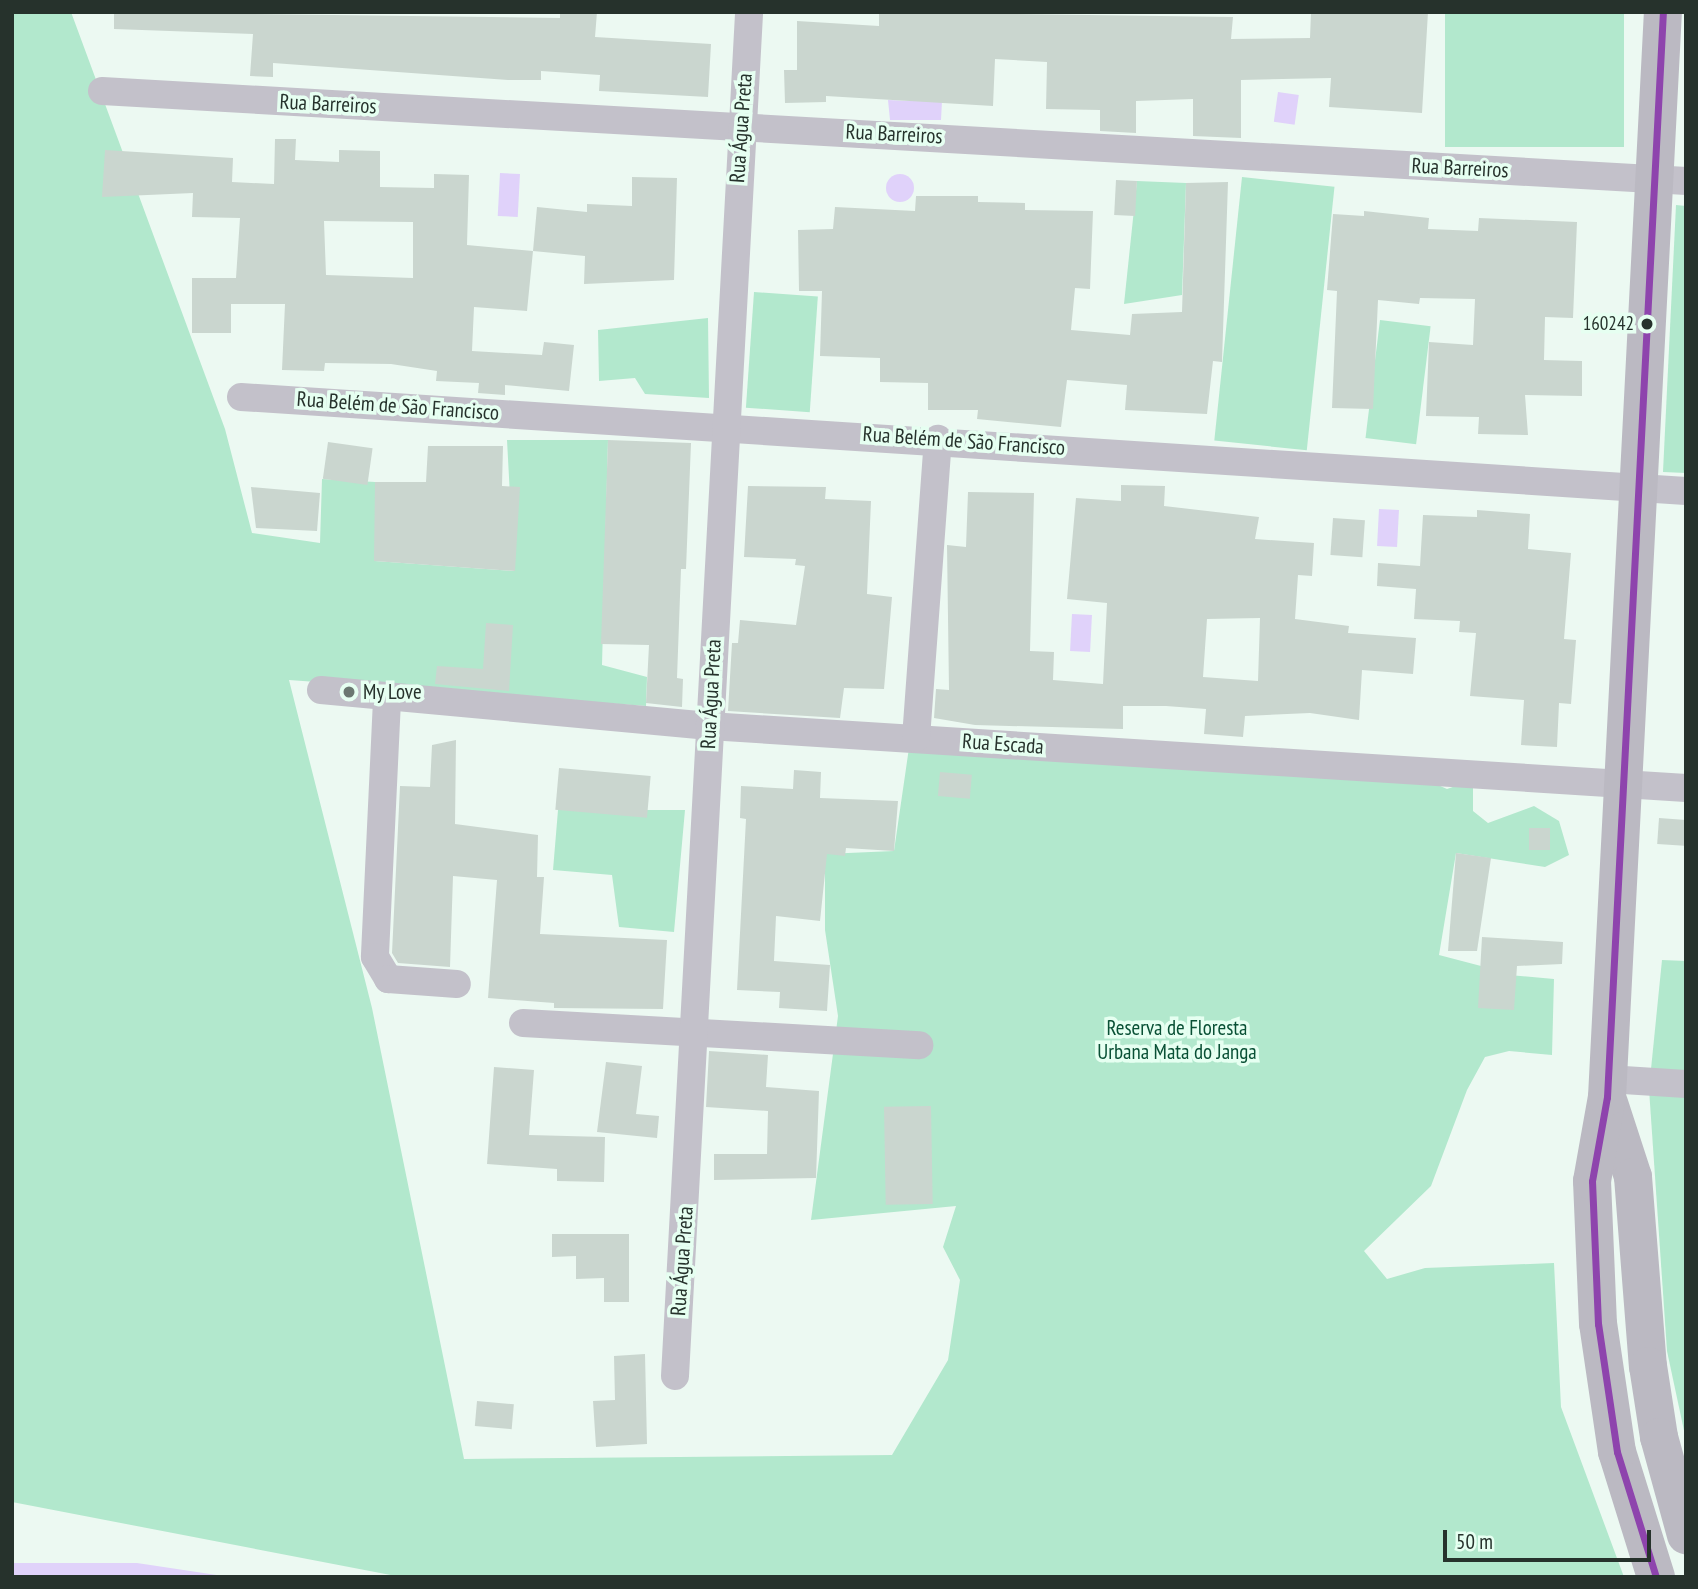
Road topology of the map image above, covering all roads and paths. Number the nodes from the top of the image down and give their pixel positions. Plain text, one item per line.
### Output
1 (749, 12) edge
2 (1664, 12) edge
3 (102, 91) dead end
4 (740, 125) junction
5 (1669, 180) edge
6 (242, 397) dead end
7 (725, 427) junction
8 (938, 439) junction
9 (1635, 487) junction
10 (1686, 491) edge
11 (321, 690) dead end
12 (387, 700) junction
13 (709, 726) junction
14 (916, 738) junction
15 (1619, 782) junction
16 (1686, 788) edge
17 (457, 984) dead end
18 (523, 1023) dead end
19 (694, 1030) junction
20 (919, 1045) dead end
21 (1686, 1084) edge
22 (1607, 1088) junction
23 (674, 1376) dead end
24 (1686, 1535) edge
25 (1656, 1577) edge

1 - 4 street, Rua Água Preta
2 - 5 main road
3 - 4 street, Rua Barreiros
4 - 5 street, Rua Barreiros
4 - 7 street, Rua Água Preta
5 - 9 main road
6 - 7 street, Rua Belém de São Francisco
7 - 8 street, Rua Belém de São Francisco
7 - 13 street, Rua Água Preta
8 - 9 street, Rua Belém de São Francisco
8 - 14 street
9 - 10 street, Rua Belém de São Francisco
9 - 15 main road
11 - 12 street, Rua Escada
12 - 13 street, Rua Escada
12 - 17 street
13 - 14 street, Rua Escada
13 - 19 street, Rua Água Preta
14 - 15 street, Rua Escada
15 - 16 street, Rua Escada
15 - 22 main road
18 - 19 street
19 - 20 street
19 - 23 street, Rua Água Preta
21 - 22 street
22 - 24 main road
22 - 25 main road

